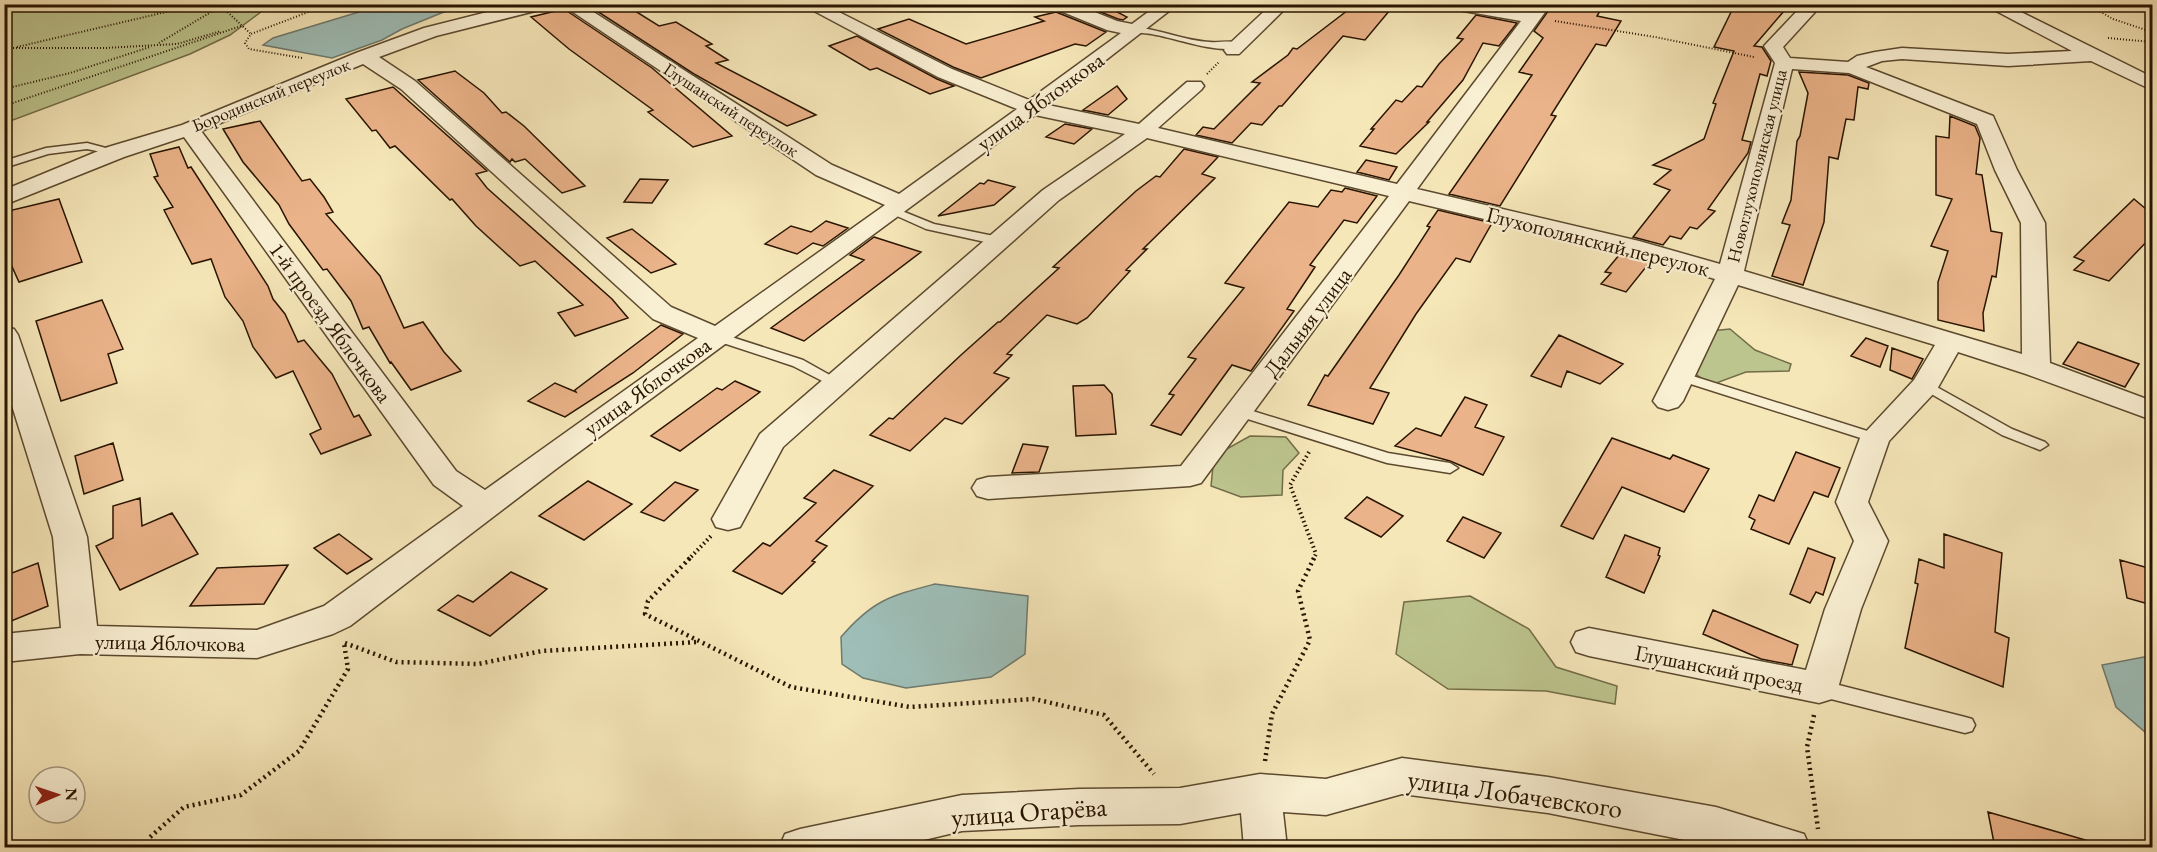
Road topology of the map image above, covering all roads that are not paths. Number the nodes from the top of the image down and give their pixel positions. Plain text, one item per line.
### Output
1 (569, 4) edge
2 (809, 4) edge
3 (1059, 4) edge
4 (1170, 4) edge
5 (1282, 4) edge
6 (1452, 4) edge
7 (1803, 4) edge
8 (1991, 4) edge
9 (528, 6) edge
10 (1538, 11) edge
11 (1136, 30) junction
12 (1236, 47) joint
13 (2095, 56) junction
14 (354, 61) junction
15 (1784, 63) junction
16 (1852, 68) junction
17 (2152, 84) edge
18 (1194, 86) road end
19 (1032, 108) junction
20 (189, 129) junction
21 (1143, 131) junction
22 (116, 152) junction
23 (4, 165) edge
24 (1403, 194) junction
25 (4, 198) edge
26 (896, 206) junction
27 (999, 241) junction
28 (1730, 274) junction
29 (4, 336) edge
30 (716, 336) junction
31 (1951, 341) junction
32 (2036, 368) junction
33 (1680, 376) junction
34 (837, 383) junction
35 (1926, 385) junction
36 (1668, 401) dead end
37 (2152, 411) edge
38 (1240, 412) junction
39 (1875, 438) junction
40 (2040, 445) dead end
41 (1450, 468) dead end
42 (988, 488) dead end
43 (484, 505) junction
44 (728, 519) road end
45 (80, 640) junction
46 (1589, 642) dead end
47 (4, 648) edge
48 (1819, 688) junction
49 (1965, 725) dead end
50 (1260, 792) junction
51 (1804, 842) edge
52 (801, 848) edge
53 (1266, 848) edge

1 - 26 street, Глушанский переулок
2 - 19 street, Глухополянский переулок
3 - 11 street
4 - 11 street, улица Яблочкова
5 - 12 street
6 - 10 street
7 - 15 street, Новоглухополянская улица
8 - 13 street
9 - 14 street, Бородинский переулок
10 - 24 street, Дальняя улица
11 - 12 lane
11 - 19 street, улица Яблочкова
13 - 16 street
13 - 17 street
14 - 20 street, Бородинский переулок
14 - 30 street
15 - 16 street
15 - 28 street, Новоглухополянская улица
16 - 32 street
18 - 21 street
19 - 21 street, Глухополянский переулок
19 - 26 street, улица Яблочкова
20 - 22 street, Бородинский переулок
20 - 43 street, 1-й проезд Яблочкова
21 - 24 street, Глухополянский переулок
21 - 27 street
22 - 23 lane
22 - 25 street, Бородинский переулок
24 - 28 street, Глухополянский переулок
24 - 38 street, Дальняя улица
26 - 27 lane
26 - 30 street, улица Яблочкова
27 - 34 street
28 - 31 street, Глухополянский переулок
28 - 33 street, Новоглухополянская улица
29 - 45 street
30 - 34 lane
30 - 43 street, улица Яблочкова
31 - 32 street, Глухополянский переулок
31 - 35 street, Глушанский проезд
32 - 37 street, Глухополянский переулок
33 - 36 street, Новоглухополянская улица
33 - 39 lane
34 - 44 street
35 - 39 street, Глушанский проезд
35 - 40 lane
38 - 41 lane
38 - 42 street, Дальняя улица
39 - 48 street, Глушанский проезд
43 - 45 street, улица Яблочкова
45 - 47 street, улица Яблочкова
46 - 48 street, Глушанский проезд
48 - 49 lane
50 - 51 street, улица Лобачевского
50 - 52 street, улица Огарёва
50 - 53 street

